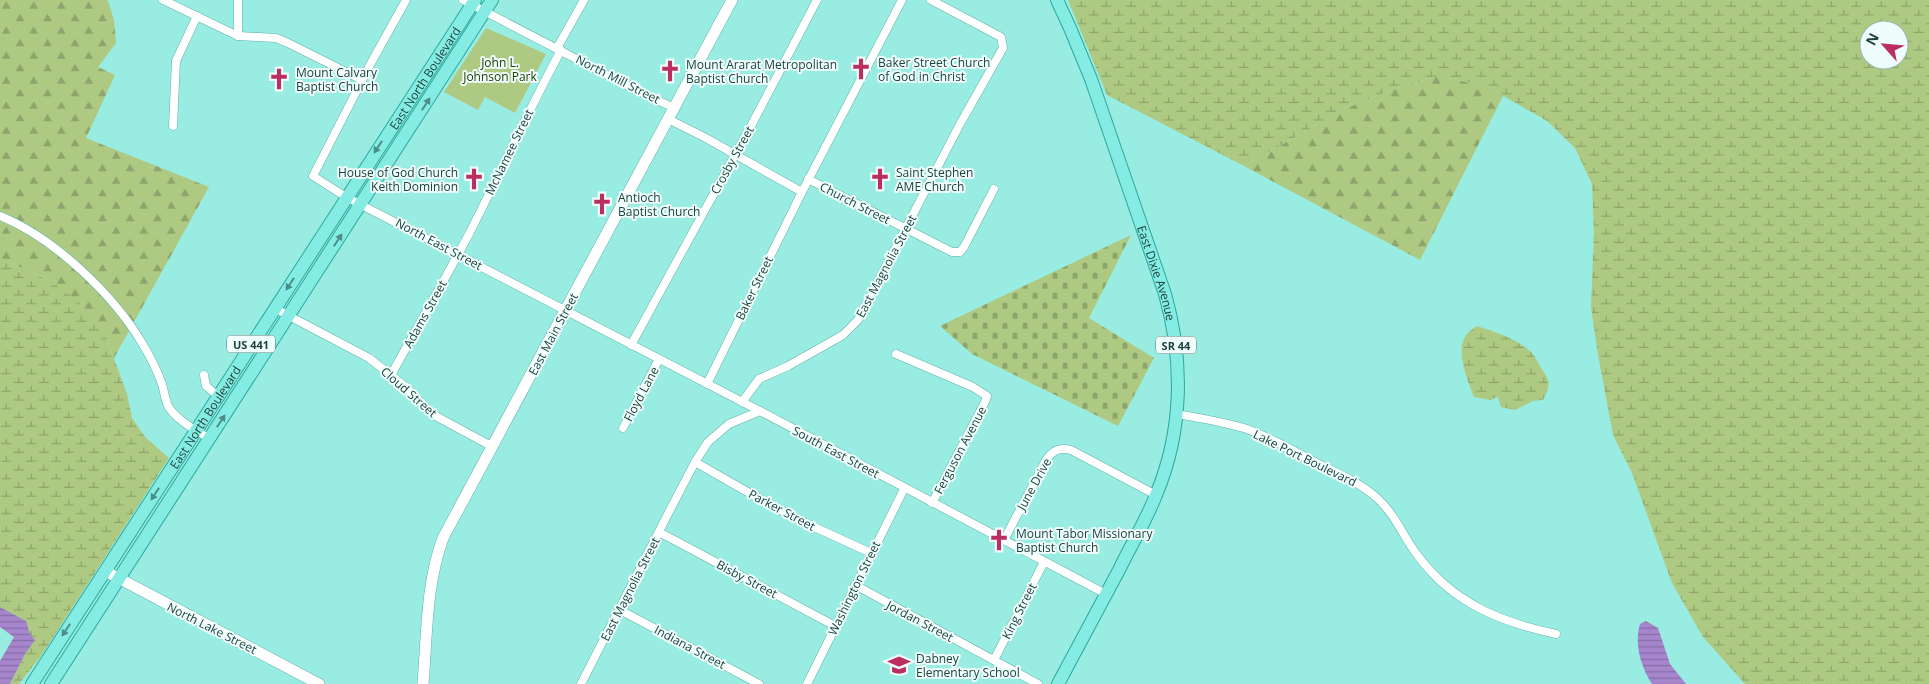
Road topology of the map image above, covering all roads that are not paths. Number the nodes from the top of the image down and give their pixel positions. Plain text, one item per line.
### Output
1 (163, 0) edge
2 (238, 0) edge
3 (406, 0) edge
4 (584, 0) edge
5 (732, 0) edge
6 (817, 0) edge
7 (902, 0) edge
8 (931, 0) edge
9 (1057, 0) edge
10 (470, 1) edge
11 (489, 5) edge
12 (197, 16) junction
13 (238, 36) junction
14 (559, 49) junction
15 (362, 80) junction
16 (674, 108) junction
17 (668, 119) junction
18 (173, 126) dead end
19 (735, 154) junction
20 (808, 179) junction
21 (994, 189) dead end
22 (802, 192) junction
23 (346, 197) junction
24 (361, 204) junction
25 (0, 216) edge
26 (905, 229) junction
27 (458, 254) junction
28 (274, 308) junction
29 (566, 310) junction
30 (289, 316) junction
31 (631, 345) junction
32 (896, 354) dead end
33 (659, 360) junction
34 (391, 374) junction
35 (204, 375) dead end
36 (707, 384) junction
37 (218, 396) junction
38 (742, 402) junction
39 (760, 411) junction
40 (1176, 414) junction
41 (623, 428) dead end
42 (196, 430) junction
43 (210, 439) junction
44 (493, 446) junction
45 (695, 462) junction
46 (904, 489) junction
47 (1156, 495) junction
48 (932, 503) junction
49 (659, 532) junction
50 (1004, 540) junction
51 (871, 553) junction
52 (1044, 562) junction
53 (105, 571) junction
54 (119, 580) junction
55 (855, 585) junction
56 (1106, 594) junction
57 (620, 610) junction
58 (835, 626) junction
59 (1556, 634) dead end
60 (994, 660) junction
61 (811, 683) edge
62 (32, 684) edge
63 (51, 684) edge
64 (319, 684) edge
65 (423, 684) edge
66 (581, 684) edge
67 (759, 684) edge
68 (1038, 684) edge
69 (1058, 684) edge

1 - 12 street
2 - 13 street
3 - 15 street
4 - 14 street, McNamee Street
5 - 16 main road, East Main Street
6 - 19 street, Crosby Street
7 - 20 street
8 - 26 street, East Magnolia Street
9 - 40 main road, East Dixie Avenue / SR 44
10 - 11 street, North Mill Street
10 -> 23 main road, East North Boulevard / US 441
11 - 14 street, North Mill Street
24 -> 11 main road, East North Boulevard / US 441
12 - 13 street
12 - 18 street
13 - 15 street
14 - 16 street, North Mill Street
14 - 27 street, McNamee Street
15 - 23 street, North East Street
16 - 17 main road, East Main Street
17 - 19 street, Church Street
17 - 29 main road, East Main Street
19 - 22 street, Church Street
19 - 31 street, Crosby Street
20 - 22 street, Church Street
20 - 26 street, Church Street
21 - 26 street, Church Street
22 - 36 street, Baker Street
23 - 24 street, North East Street
23 -> 28 main road, East North Boulevard / US 441
24 - 27 street, North East Street
30 -> 24 main road, East North Boulevard / US 441
25 - 42 street
26 - 38 street, East Magnolia Street
27 - 29 street, North East Street
27 - 34 street, Adams Street
28 - 30 street, Cloud Street
28 - 37 main road, East North Boulevard / US 441
29 - 31 street, South East Street
29 - 44 main road, East Main Street
30 - 34 street, Cloud Street
43 -> 30 main road, East North Boulevard / US 441
31 - 33 street, South East Street
32 - 48 street, Ferguson Avenue
33 - 36 street, South East Street
33 - 41 street, Floyd Lane
34 - 44 street, Cloud Street
35 - 37 street
36 - 38 street, South East Street
37 - 42 main road, East North Boulevard / US 441
38 - 39 street, South East Street
39 - 45 street, East Magnolia Street
39 - 46 street, South East Street
40 - 47 main road, East Dixie Avenue / SR 44
40 - 59 street, Lake Port Boulevard
42 - 43 street
42 -> 53 main road, East North Boulevard / US 441
43 - 54 main road, East North Boulevard / US 441
44 - 65 main road, East Main Street
45 - 49 street, East Magnolia Street
45 - 51 street, Parker Street
46 - 48 street, South East Street
46 - 51 street, Washington Street
47 - 50 street, June Drive
47 - 56 main road, East Dixie Avenue / SR 44
48 - 50 street, South East Street
49 - 57 street, East Magnolia Street
49 - 58 street, Bisby Street
50 - 52 street, South East Street
51 - 55 street, Washington Street
52 - 56 street, South East Street
52 - 60 street, King Street
53 - 54 main road, North Lake Street
53 -> 62 main road, East North Boulevard / US 441
54 - 63 main road, East North Boulevard / US 441
54 - 64 main road, North Lake Street
55 - 58 street, Washington Street
55 - 60 street, Jordan Street
56 - 69 main road, East Dixie Avenue / SR 44
57 - 66 street, East Magnolia Street
57 - 67 street, Indiana Street
58 - 61 street, Washington Street
60 - 68 street, Jordan Street

